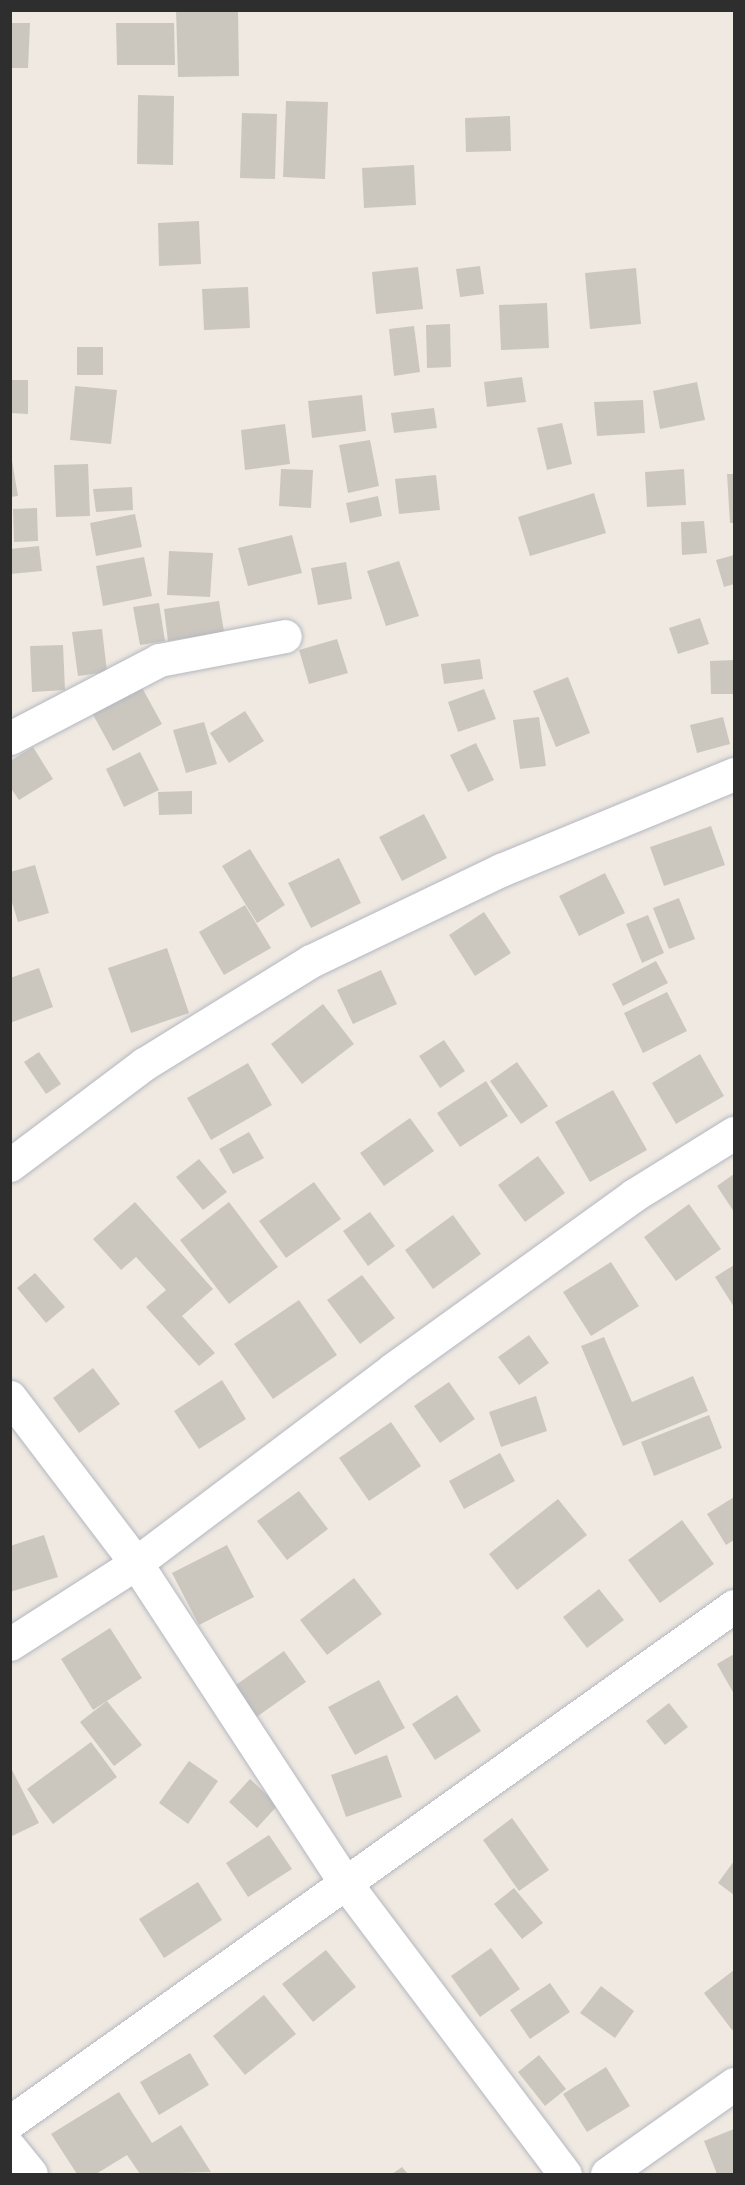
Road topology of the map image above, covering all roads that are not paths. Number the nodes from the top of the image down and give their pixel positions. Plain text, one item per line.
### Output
1 (285, 636) dead end
2 (10, 738) edge
3 (735, 774) edge
4 (735, 1134) edge
5 (10, 1165) edge
6 (10, 1397) edge
7 (136, 1563) junction
8 (735, 1606) edge
9 (10, 1644) edge
10 (347, 1885) junction
11 (735, 2084) edge
12 (10, 2122) edge
13 (10, 2148) edge
14 (30, 2175) edge
15 (565, 2175) edge
16 (607, 2175) edge

1 - 2 street
3 - 5 street
4 - 7 street
6 - 7 street
7 - 9 street
7 - 10 street
8 - 10 street
10 - 12 street
10 - 15 street
11 - 16 street
13 - 14 street

